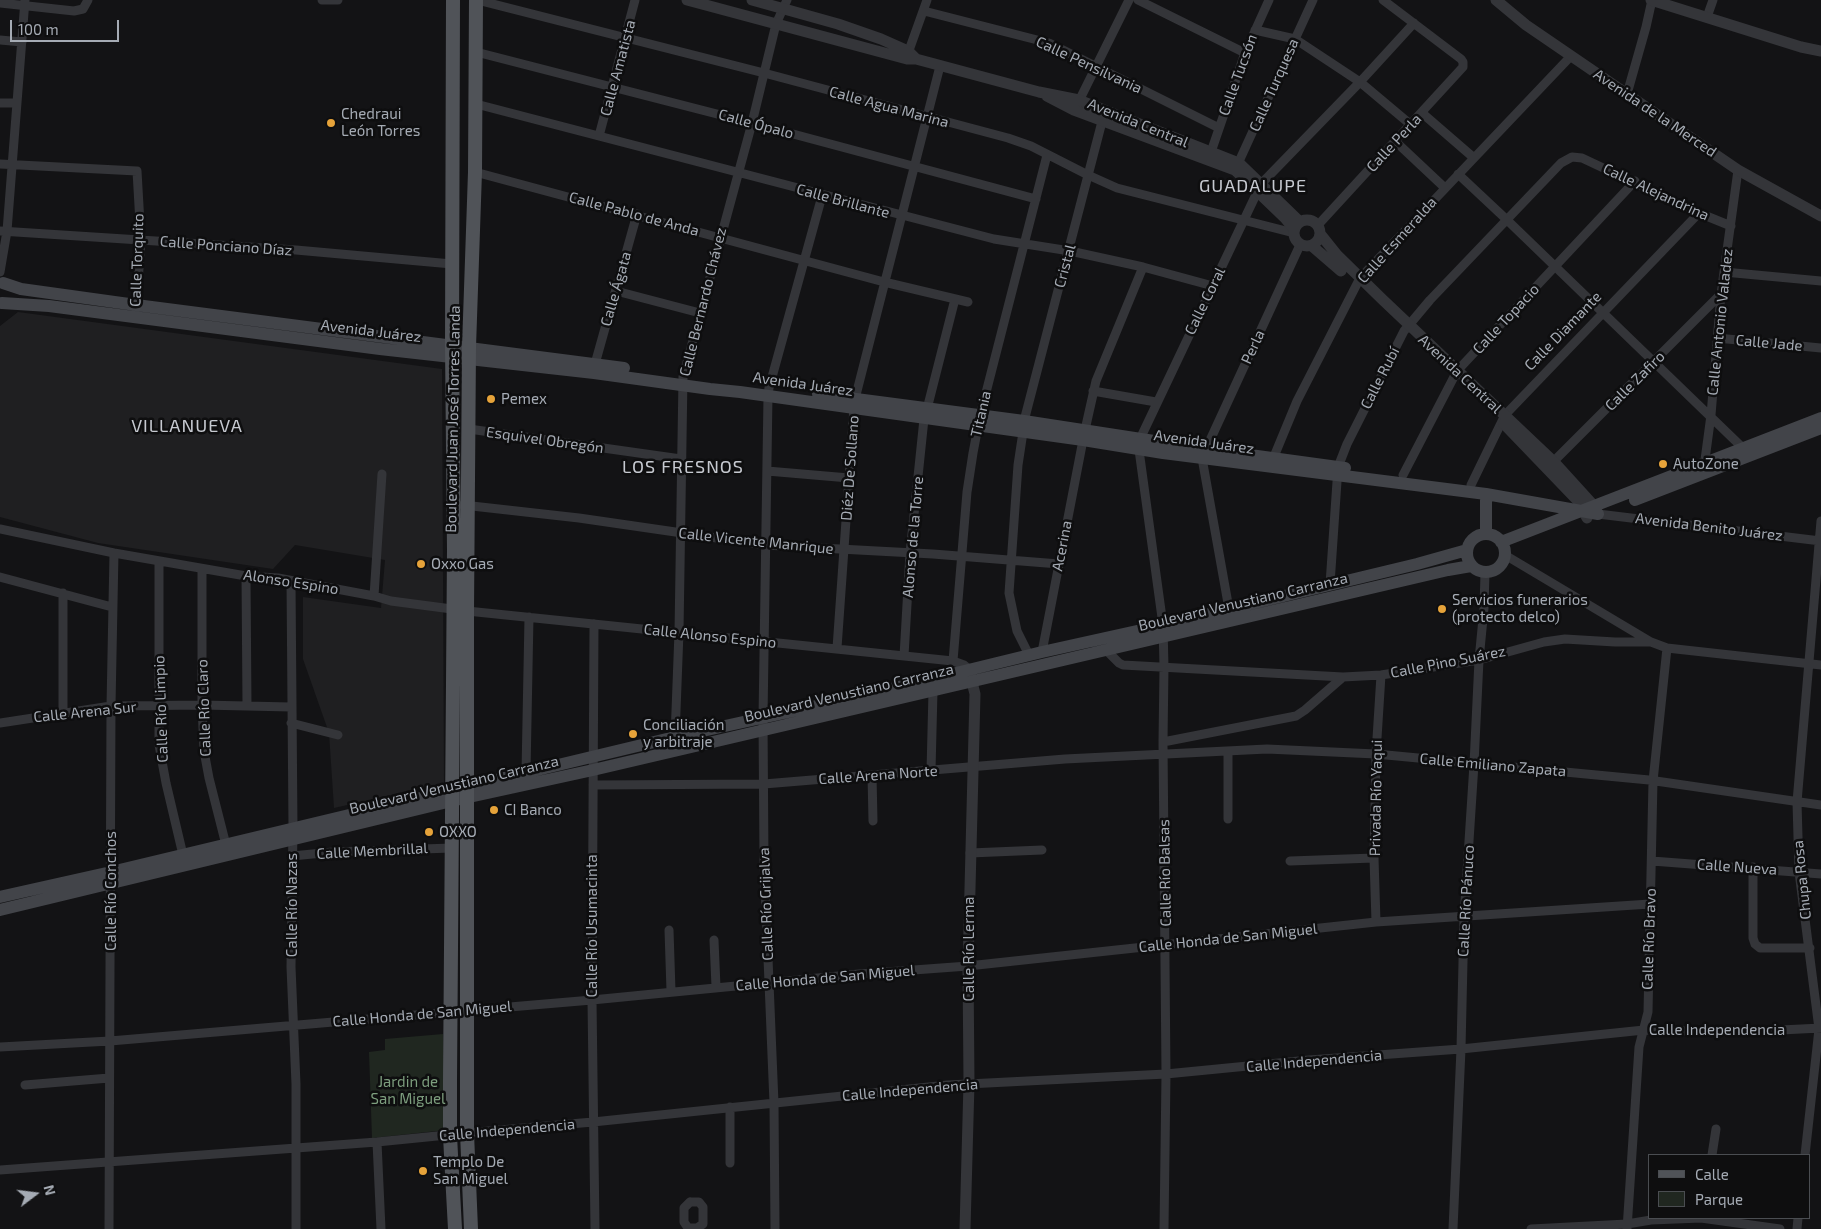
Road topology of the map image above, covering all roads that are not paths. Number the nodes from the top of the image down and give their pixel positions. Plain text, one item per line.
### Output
1 (88, 0) edge
2 (322, 0) edge
3 (338, 0) edge
4 (453, 0) edge
5 (470, 0) edge
6 (477, 0) edge
7 (635, 0) edge
8 (687, 0) edge
9 (752, 0) edge
10 (927, 0) edge
11 (1129, 0) edge
12 (1138, 0) edge
13 (1269, 0) edge
14 (1313, 0) edge
15 (1383, 0) edge
16 (1496, 0) edge
17 (1651, 0) edge
18 (1713, 0) edge
19 (25, 2) edge
20 (0, 3) edge
21 (784, 4) edge
22 (924, 11) junction
23 (1707, 17) junction
24 (1414, 23) junction
25 (776, 24) junction
26 (838, 24) junction
27 (1254, 30) junction
28 (626, 38) junction
29 (834, 39) junction
30 (1295, 39) junction
31 (0, 40) edge
32 (22, 42) junction
33 (476, 52) junction
34 (1821, 52) edge
35 (1245, 53) junction
36 (910, 56) junction
37 (1571, 56) junction
38 (940, 66) junction
39 (1096, 66) junction
40 (764, 73) junction
41 (1360, 82) junction
42 (476, 88) junction
43 (612, 88) junction
44 (1626, 94) junction
45 (0, 102) edge
46 (17, 103) junction
47 (476, 104) junction
48 (1077, 105) junction
49 (1422, 112) junction
50 (1103, 115) junction
51 (927, 117) junction
52 (752, 123) junction
53 (1410, 124) junction
54 (1219, 128) junction
55 (599, 136) junction
56 (1395, 141) junction
57 (1211, 152) junction
58 (1047, 155) junction
59 (1474, 158) junction
60 (1582, 158) joint
61 (0, 164) edge
62 (12, 165) junction
63 (915, 166) junction
64 (1237, 167) junction
65 (1738, 170) junction
66 (475, 172) junction
67 (738, 172) junction
68 (1458, 174) junction
69 (1088, 175) junction
70 (1635, 182) junction
71 (1258, 187) junction
72 (1445, 188) junction
73 (822, 196) junction
74 (1036, 199) junction
75 (1699, 213) junction
76 (638, 214) junction
77 (901, 216) junction
78 (1821, 216) edge
79 (1506, 219) junction
80 (1242, 221) junction
81 (1731, 226) junction
82 (1296, 228) junction
83 (1320, 230) junction
84 (4, 231) edge
85 (720, 238) junction
86 (141, 241) junction
87 (1024, 244) junction
88 (1300, 245) junction
89 (1312, 246) junction
90 (1070, 251) junction
91 (804, 260) junction
92 (452, 264) junction
93 (1555, 266) junction
94 (1143, 267) junction
95 (1724, 272) junction
96 (1, 278) edge
97 (1358, 281) junction
98 (1821, 281) edge
99 (884, 282) junction
100 (1213, 286) junction
101 (616, 291) junction
102 (1721, 294) junction
103 (955, 299) junction
104 (968, 302) dead end
105 (1, 304) edge
106 (135, 312) junction
107 (700, 313) junction
108 (1602, 313) junction
109 (1406, 328) junction
110 (1717, 338) junction
111 (1821, 348) edge
112 (452, 352) junction
113 (469, 353) junction
114 (1655, 362) junction
115 (595, 364) junction
116 (1455, 374) junction
117 (683, 381) junction
118 (1093, 391) junction
119 (769, 392) junction
120 (1156, 402) junction
121 (855, 403) junction
122 (925, 414) junction
123 (1711, 415) junction
124 (1503, 418) junction
125 (1821, 418) edge
126 (979, 422) junction
127 (1024, 427) junction
128 (1821, 428) edge
129 (469, 429) junction
130 (1084, 435) junction
131 (1140, 444) junction
132 (1747, 452) junction
133 (1204, 454) junction
134 (1273, 458) junction
135 (681, 459) junction
136 (1551, 465) junction
137 (1703, 469) junction
138 (767, 471) junction
139 (1338, 471) junction
140 (382, 474) dead end
141 (1403, 475) junction
142 (849, 478) junction
143 (1471, 486) junction
144 (1486, 494) junction
145 (454, 504) junction
146 (469, 505) junction
147 (1588, 510) junction
148 (1821, 521) edge
149 (0, 529) edge
150 (680, 534) junction
151 (1486, 534) junction
152 (1820, 540) edge
153 (765, 545) junction
154 (1503, 549) junction
155 (844, 550) junction
156 (1467, 550) junction
157 (114, 553) junction
158 (910, 553) junction
159 (962, 557) junction
160 (159, 561) junction
161 (1010, 561) junction
162 (1059, 564) junction
163 (1471, 566) junction
164 (202, 569) junction
165 (1485, 573) junction
166 (0, 576) edge
167 (246, 576) junction
168 (291, 581) junction
169 (1330, 584) junction
170 (63, 593) junction
171 (374, 596) junction
172 (112, 607) junction
173 (1229, 609) junction
174 (460, 610) junction
175 (529, 617) junction
176 (594, 624) junction
177 (1163, 631) junction
178 (679, 632) junction
179 (764, 641) junction
180 (1652, 642) junction
181 (837, 648) junction
182 (1667, 648) junction
183 (1107, 651) junction
184 (1042, 652) junction
185 (1029, 655) junction
186 (904, 656) junction
187 (1478, 660) junction
188 (954, 661) junction
189 (1808, 663) junction
190 (1821, 665) edge
191 (1164, 668) junction
192 (970, 675) junction
193 (1381, 675) junction
194 (1343, 677) junction
195 (933, 691) junction
196 (202, 705) junction
197 (111, 706) junction
198 (158, 706) junction
199 (247, 706) junction
200 (291, 707) junction
201 (64, 714) junction
202 (291, 722) junction
203 (0, 723) edge
204 (763, 724) junction
205 (338, 735) dead end
206 (675, 737) junction
207 (1164, 742) junction
208 (1228, 751) junction
209 (1164, 753) junction
210 (1376, 754) junction
211 (594, 757) junction
212 (1474, 764) junction
213 (973, 768) junction
214 (593, 770) junction
215 (930, 771) junction
216 (526, 772) junction
217 (872, 775) junction
218 (1654, 781) junction
219 (764, 784) junction
220 (592, 785) junction
221 (468, 792) junction
222 (452, 795) junction
223 (1797, 802) junction
224 (1821, 805) edge
225 (1228, 819) dead end
226 (873, 821) dead end
227 (292, 834) junction
228 (226, 845) junction
229 (452, 848) junction
230 (1042, 850) dead end
231 (970, 853) junction
232 (183, 855) junction
233 (292, 856) junction
234 (1374, 858) junction
235 (1652, 861) junction
236 (1290, 862) dead end
237 (1753, 868) junction
238 (1800, 872) junction
239 (1821, 874) edge
240 (111, 878) junction
241 (0, 897) edge
242 (1650, 904) junction
243 (0, 910) edge
244 (1464, 918) junction
245 (1376, 922) junction
246 (669, 930) dead end
247 (714, 940) dead end
248 (1166, 945) junction
249 (1810, 948) junction
250 (968, 966) junction
251 (769, 983) junction
252 (716, 987) junction
253 (671, 991) junction
254 (592, 1000) junction
255 (468, 1010) junction
256 (450, 1012) junction
257 (294, 1025) junction
258 (1820, 1028) edge
259 (1644, 1030) junction
260 (110, 1041) junction
261 (0, 1047) edge
262 (1461, 1049) junction
263 (1166, 1074) junction
264 (109, 1078) junction
265 (969, 1083) junction
266 (26, 1085) dead end
267 (774, 1103) junction
268 (730, 1107) junction
269 (593, 1122) junction
270 (1716, 1130) dead end
271 (467, 1133) junction
272 (450, 1136) junction
273 (377, 1142) junction
274 (296, 1148) junction
275 (1712, 1154) edge
276 (1805, 1154) edge
277 (109, 1162) junction
278 (730, 1163) dead end
279 (0, 1170) edge
280 (1676, 1219) edge
281 (1708, 1219) edge
282 (1627, 1227) edge
283 (109, 1229) edge
284 (296, 1229) edge
285 (381, 1229) edge
286 (455, 1229) edge
287 (471, 1229) edge
288 (596, 1229) edge
289 (774, 1229) edge
290 (965, 1229) edge
291 (1164, 1229) edge
292 (1453, 1229) edge
293 (1531, 1229) edge
294 (1780, 1229) edge

1 - 19 street
2 - 3 street
4 - 92 main road, Boulevard Juan José Torres Landa
5 - 42 main road
6 - 28 street, Calle Agua Marina
6 - 33 main road, Boulevard Juan José Torres Landa
7 - 28 street, Calle Amatista
8 - 25 street, Avenida Central
9 - 21 street, Avenida Central
10 - 22 street
11 - 39 street
12 - 35 street
13 - 27 street, Calle Tucsón
14 - 30 street, Calle Turquesa
15 - 24 street
16 - 37 street, Avenida de la Merced
17 - 23 street
17 - 44 street
18 - 23 street
19 - 20 street
19 - 32 street
21 - 25 street, Calle Bernardo Chávez
21 - 26 street, Avenida Central
22 - 36 street
22 - 39 street, Calle Pensilvania
23 - 34 street
24 - 41 street, Calle Coral
24 - 49 street, Calle Perla
25 - 29 street, Avenida Central
25 - 40 street, Calle Bernardo Chávez
26 - 29 street
26 - 36 street, Avenida Central
27 - 30 street
27 - 35 street, Calle Tucsón
28 - 40 street, Calle Agua Marina
28 - 43 street, Calle Amatista
29 - 36 street, Avenida Central
30 - 41 street
30 - 64 street, Calle Turquesa
31 - 32 street
32 - 46 street
33 - 42 main road, Boulevard Juan José Torres Landa
33 - 43 street, Calle Ópalo
35 - 54 street, Calle Tucsón
36 - 38 street, Avenida Central
37 - 44 street, Avenida de la Merced
37 - 59 street, Calle Esmeralda
38 - 48 street, Avenida Central
38 - 51 street, Diéz De Sollano
39 - 48 street
39 - 54 street, Calle Pensilvania
40 - 51 street, Calle Agua Marina
40 - 52 street, Calle Bernardo Chávez
41 - 53 street
41 - 71 street, Calle Coral
42 - 47 main road, Boulevard Juan José Torres Landa
43 - 52 street, Calle Ópalo
43 - 55 street, Calle Amatista
44 - 65 street, Avenida de la Merced
45 - 46 street
46 - 62 street
47 - 55 street, Calle Brillante
47 - 66 main road, Boulevard Juan José Torres Landa
48 - 50 street, Avenida Central
49 - 53 street, Calle Perla
49 - 59 street
50 - 57 street, Avenida Central
50 - 64 street, Avenida Central
50 - 69 street, Cristal
51 - 58 street, Calle Agua Marina
51 - 63 street, Diéz De Sollano
52 - 63 street, Calle Ópalo
52 - 67 street, Calle Bernardo Chávez
53 - 56 street, Calle Perla
54 - 57 street, Calle Tucsón
55 - 67 street, Calle Brillante
56 - 72 street
56 - 83 street, Calle Perla
57 - 64 street, Avenida Central
58 - 69 street, Calle Agua Marina
58 - 74 street, Titania
59 - 68 street, Calle Esmeralda
60 - 70 street, Calle Alejandrina
60 - 79 street, Calle Rubí
61 - 62 street
62 - 84 street
62 - 86 street, Calle Torquito
63 - 74 street, Calle Ópalo
63 - 77 street, Diéz De Sollano
64 - 71 street, Avenida Central
65 - 78 street, Avenida de la Merced
65 - 81 street, Calle Antonio Valadez
66 - 76 street, Calle Pablo de Anda
66 - 113 main road, Boulevard Juan José Torres Landa
67 - 73 street, Calle Brillante
67 - 85 street, Calle Bernardo Chávez
68 - 72 street, Calle Esmeralda
68 - 79 street
69 - 80 street, Calle Agua Marina
69 - 90 street, Cristal
70 - 75 street, Calle Alejandrina
70 - 93 street, Calle Topacio
71 - 80 street, Calle Coral
71 - 82 street, Avenida Central
72 - 97 street, Calle Esmeralda
73 - 77 street, Calle Brillante
73 - 91 street, Calle Río Grijalva
74 - 87 street, Titania
75 - 81 street, Calle Alejandrina
75 - 108 street, Calle Diamante
76 - 85 street, Calle Pablo de Anda
76 - 101 street, Calle Ágata
77 - 87 street, Calle Brillante
77 - 99 street, Diéz De Sollano
79 - 93 street
79 - 109 street, Calle Rubí
80 - 82 street, Calle Agua Marina
80 - 100 street, Calle Coral
81 - 95 street, Calle Antonio Valadez
82 - 83 street
82 - 88 street
83 - 89 street
83 - 97 street, Avenida Central
84 - 86 street, Calle Ponciano Díaz
84 - 96 street
85 - 91 street, Calle Pablo de Anda
85 - 107 street, Calle Bernardo Chávez
86 - 92 street, Calle Ponciano Díaz
86 - 106 street, Calle Torquito
87 - 90 street, Calle Brillante
87 - 126 street, Titania
88 - 89 street
88 - 133 street, Perla
89 - 97 street, Avenida Central
90 - 94 street, Calle Brillante
90 - 127 street, Cristal
91 - 99 street, Calle Pablo de Anda
91 - 119 street, Calle Río Grijalva
92 - 112 main road, Boulevard Juan José Torres Landa
93 - 108 street
93 - 116 street, Calle Topacio
94 - 100 street, Calle Brillante
94 - 118 street, Acerina
95 - 98 street
95 - 102 street, Calle Antonio Valadez
96 - 105 main road
96 - 106 main road, Avenida Juárez
97 - 109 street, Avenida Central
97 - 134 street, Calle Esmeralda
99 - 103 street, Calle Pablo de Anda
99 - 121 street, Diéz De Sollano
100 - 120 street, Calle Coral
101 - 107 street
101 - 115 street, Calle Ágata
102 - 110 street, Calle Antonio Valadez
102 - 114 street, Calle Zafiro
103 - 104 street, Calle Pablo de Anda
103 - 122 street, Alonso de la Torre
105 - 106 main road, Avenida Juárez
106 - 112 main road, Avenida Juárez
107 - 117 street, Calle Bernardo Chávez
108 - 114 street
108 - 124 street, Calle Diamante
109 - 116 street, Avenida Central
109 - 139 street, Calle Rubí
110 - 111 street, Calle Jade
110 - 123 street, Calle Antonio Valadez
112 - 113 main road, Avenida Juárez
112 - 145 main road, Boulevard Juan José Torres Landa
113 - 115 main road, Avenida Juárez
113 - 117 main road, Avenida Juárez
113 - 129 main road, Boulevard Juan José Torres Landa
114 - 123 street
114 - 136 street, Calle Zafiro
115 - 117 main road, Avenida Juárez
116 - 124 street, Avenida Central
116 - 141 street, Calle Topacio
117 - 119 main road, Avenida Juárez
117 - 135 street, Calle Bernardo Chávez
118 - 120 street
118 - 130 street, Acerina
119 - 121 main road, Avenida Juárez
119 - 138 street, Calle Río Grijalva
120 - 131 street, Calle Coral
121 - 122 main road, Avenida Juárez
121 - 142 street, Diéz De Sollano
122 - 126 main road, Avenida Juárez
122 - 158 street, Alonso de la Torre
123 - 132 street
123 - 137 street, Calle Antonio Valadez
124 - 136 street, Avenida Central
124 - 143 street, Calle Diamante
125 - 132 main road
126 - 127 main road, Avenida Juárez
126 - 159 street, Titania
127 - 130 main road, Avenida Juárez
127 - 161 street, Cristal
128 - 132 main road
129 - 135 street, Esquivel Obregón
129 - 146 main road, Boulevard Juan José Torres Landa
130 - 131 main road, Avenida Juárez
130 - 162 street, Acerina
131 - 133 main road, Avenida Juárez
131 - 177 street
132 - 137 main road
133 - 134 main road, Avenida Juárez
133 - 139 main road, Avenida Juárez
133 - 173 street
134 - 139 main road, Avenida Juárez
135 - 150 street, Calle Bernardo Chávez
136 - 147 street, Avenida Central
136 - 147 street, Avenida Central
137 - 147 main road
138 - 142 street
138 - 153 street, Calle Río Grijalva
139 - 141 main road, Avenida Juárez
139 - 144 main road, Avenida Juárez
139 - 169 street, Calle Rubí
140 - 171 street
141 - 143 main road, Avenida Juárez
142 - 155 street, Diéz De Sollano
143 - 147 main road, Avenida Juárez
144 - 147 main road, Avenida Juárez
144 - 151 main road
145 - 146 street, Calle Vicente Manrique
145 - 174 main road, Boulevard Juan José Torres Landa
146 - 150 street, Calle Vicente Manrique
146 - 174 main road, Boulevard Juan José Torres Landa
147 - 152 street, Avenida Benito Juárez
147 - 154 main road
148 - 152 street, Chupa Rosa
149 - 157 street
150 - 153 street, Calle Vicente Manrique
150 - 178 street, Calle Bernardo Chávez
151 - 154 main road
151 - 156 main road
152 - 189 street, Chupa Rosa
153 - 155 street, Calle Vicente Manrique
153 - 179 street, Calle Río Grijalva
154 - 165 main road
154 - 180 street
155 - 158 street, Calle Vicente Manrique
155 - 181 street, Diéz De Sollano
156 - 163 main road
156 - 169 main road, Boulevard Venustiano Carranza
157 - 160 street, Alonso Espino
157 - 172 street, Calle Río Conchos
158 - 159 street, Calle Vicente Manrique
158 - 186 street, Alonso de la Torre
159 - 161 street, Calle Vicente Manrique
159 - 188 street, Titania
160 - 164 street, Alonso Espino
160 - 198 street, Calle Río Limpio
161 - 162 street, Calle Vicente Manrique
161 - 185 street, Cristal
162 - 184 street, Acerina
163 - 165 main road
163 - 177 main road, Boulevard Venustiano Carranza
164 - 167 street, Alonso Espino
164 - 196 street, Calle Río Claro
165 - 187 street, Calle Río Pánuco
166 - 170 street
167 - 168 street, Alonso Espino
167 - 199 street
168 - 171 street, Alonso Espino
168 - 200 street, Calle Río Nazas
169 - 173 main road, Boulevard Venustiano Carranza
170 - 172 street
170 - 201 street
171 - 174 street, Alonso Espino
172 - 197 street, Calle Río Conchos
173 - 177 main road, Boulevard Venustiano Carranza
174 - 175 street, Calle Alonso Espino
174 - 221 main road, Boulevard Juan José Torres Landa
174 - 222 main road, Boulevard Juan José Torres Landa
175 - 176 street, Calle Alonso Espino
175 - 216 street
176 - 178 street, Calle Alonso Espino
176 - 211 street, Calle Río Usumacinta
177 - 183 main road, Boulevard Venustiano Carranza
177 - 184 main road, Boulevard Venustiano Carranza
177 - 191 street, Calle Río Balsas
178 - 179 street, Calle Alonso Espino
178 - 206 street, Calle Bernardo Chávez
179 - 181 street, Calle Alonso Espino
179 - 204 street, Calle Río Grijalva
180 - 182 street, Calle Pino Suárez
180 - 187 street, Calle Pino Suárez
181 - 186 street, Calle Alonso Espino
182 - 189 street, Calle Pino Suárez
182 - 218 street, Calle Río Bravo
183 - 191 street, Calle Pino Suárez
183 - 192 main road, Boulevard Venustiano Carranza
184 - 185 main road, Boulevard Venustiano Carranza
185 - 192 main road, Boulevard Venustiano Carranza
186 - 188 street, Calle Alonso Espino
187 - 193 street, Calle Pino Suárez
187 - 212 street, Calle Río Pánuco
188 - 192 street
189 - 190 street, Calle Pino Suárez
189 - 223 street, Chupa Rosa
191 - 194 street, Calle Pino Suárez
191 - 207 street, Calle Río Balsas
192 - 195 main road, Boulevard Venustiano Carranza
192 - 204 main road, Boulevard Venustiano Carranza
192 - 213 street, Calle Río Lerma
193 - 194 street, Calle Pino Suárez
193 - 210 street, Privada Río Yaqui
194 - 207 street
195 - 204 main road, Boulevard Venustiano Carranza
195 - 215 street
196 - 198 street, Calle Arena Sur
196 - 199 street, Calle Arena Sur
196 - 228 street, Calle Río Claro
197 - 198 street, Calle Arena Sur
197 - 201 street, Calle Arena Sur
197 - 240 street, Calle Río Conchos
198 - 232 street, Calle Río Limpio
199 - 200 street, Calle Arena Sur
200 - 202 street, Calle Río Nazas
201 - 203 street, Calle Arena Sur
202 - 205 street
202 - 227 street, Calle Río Nazas
204 - 206 main road, Boulevard Venustiano Carranza
204 - 214 main road, Boulevard Venustiano Carranza
204 - 219 street, Calle Río Grijalva
206 - 211 main road, Boulevard Venustiano Carranza
207 - 209 street, Calle Río Balsas
208 - 209 street, Calle Emiliano Zapata
208 - 210 street, Calle Emiliano Zapata
208 - 225 street
209 - 213 street, Calle Arena Norte
209 - 248 street, Calle Río Balsas
210 - 212 street, Calle Emiliano Zapata
210 - 234 street, Privada Río Yaqui
211 - 214 street, Calle Río Usumacinta
211 - 216 main road, Boulevard Venustiano Carranza
212 - 218 street, Calle Emiliano Zapata
212 - 244 street, Calle Río Pánuco
213 - 215 street, Calle Arena Norte
213 - 231 street, Calle Río Lerma
214 - 220 street, Calle Río Usumacinta
214 - 221 main road, Boulevard Venustiano Carranza
215 - 217 street, Calle Arena Norte
216 - 221 main road, Boulevard Venustiano Carranza
217 - 219 street, Calle Arena Norte
217 - 226 street
218 - 223 street, Calle Emiliano Zapata
218 - 235 street, Calle Río Bravo
219 - 220 street, Calle Arena Norte
219 - 251 street, Calle Río Grijalva
220 - 254 street, Calle Río Usumacinta
221 - 222 main road, Boulevard Venustiano Carranza
221 - 255 main road, Boulevard Juan José Torres Landa
222 - 227 main road, Boulevard Venustiano Carranza
222 - 229 main road, Boulevard Juan José Torres Landa
223 - 224 street, Calle Emiliano Zapata
223 - 238 street, Chupa Rosa
227 - 228 main road, Boulevard Venustiano Carranza
227 - 233 street, Calle Río Nazas
227 - 240 main road, Boulevard Venustiano Carranza
228 - 232 main road, Boulevard Venustiano Carranza
229 - 233 street, Calle Membrillal
229 - 256 main road, Boulevard Juan José Torres Landa
230 - 231 street
231 - 250 street, Calle Río Lerma
232 - 240 main road, Boulevard Venustiano Carranza
233 - 257 street, Calle Río Nazas
234 - 236 street
234 - 245 street, Privada Río Yaqui
235 - 237 street, Calle Nueva
235 - 242 street, Calle Río Bravo
237 - 238 street, Calle Nueva
237 - 249 street
238 - 239 street, Calle Nueva
238 - 249 street, Chupa Rosa
240 - 241 main road, Boulevard Venustiano Carranza
240 - 243 main road, Boulevard Venustiano Carranza
240 - 260 street, Calle Río Conchos
242 - 244 street, Calle Honda de San Miguel
242 - 259 street, Calle Río Bravo
244 - 245 street, Calle Honda de San Miguel
244 - 262 street, Calle Río Pánuco
245 - 248 street, Calle Honda de San Miguel
246 - 253 street
247 - 252 street
248 - 250 street, Calle Honda de San Miguel
248 - 263 street, Calle Río Balsas
249 - 258 street, Chupa Rosa
250 - 251 street, Calle Honda de San Miguel
250 - 265 street, Calle Río Lerma
251 - 252 street, Calle Honda de San Miguel
251 - 267 street, Calle Río Grijalva
252 - 253 street, Calle Honda de San Miguel
253 - 254 street, Calle Honda de San Miguel
254 - 255 street, Calle Honda de San Miguel
254 - 269 street, Calle Río Usumacinta
255 - 256 street, Calle Honda de San Miguel
255 - 271 main road, Boulevard Juan José Torres Landa
256 - 257 street, Calle Honda de San Miguel
256 - 272 main road, Boulevard Juan José Torres Landa
257 - 260 street, Calle Honda de San Miguel
257 - 274 street, Calle Río Nazas
258 - 259 street, Calle Independencia
258 - 276 street, Chupa Rosa
259 - 262 street, Calle Independencia
259 - 282 street, Calle Río Bravo
260 - 261 street, Calle Honda de San Miguel
260 - 264 street, Calle Río Conchos
262 - 263 street, Calle Independencia
262 - 292 street, Calle Río Pánuco
263 - 265 street, Calle Independencia
263 - 291 street, Calle Río Balsas
264 - 266 street
264 - 277 street, Calle Río Conchos
265 - 267 street, Calle Independencia
265 - 290 street, Calle Río Lerma
267 - 268 street, Calle Independencia
267 - 289 street, Calle Río Grijalva
268 - 269 street, Calle Independencia
268 - 278 street
269 - 271 street, Calle Independencia
269 - 288 street, Calle Río Usumacinta
270 - 275 street
271 - 272 street, Calle Independencia
271 - 287 main road, Boulevard Juan José Torres Landa
272 - 273 street, Calle Independencia
272 - 286 main road, Boulevard Juan José Torres Landa
273 - 274 street, Calle Independencia
273 - 285 street
274 - 277 street, Calle Independencia
274 - 284 street, Calle Río Nazas
277 - 279 street, Calle Independencia
277 - 283 street, Calle Río Conchos
280 - 282 street
281 - 294 street
282 - 293 street

